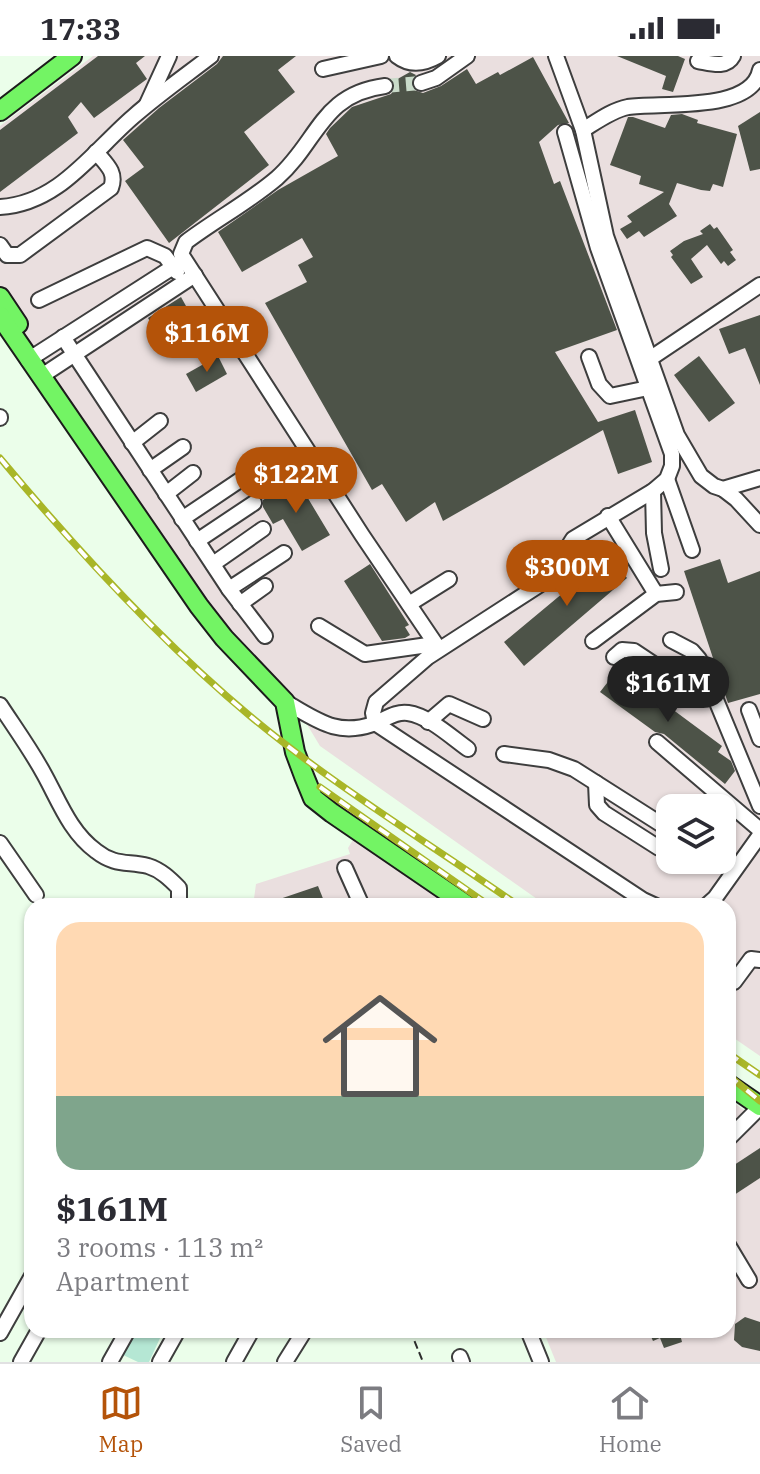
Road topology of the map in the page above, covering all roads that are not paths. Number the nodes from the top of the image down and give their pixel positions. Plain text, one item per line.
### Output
1 (72, 56) edge
2 (169, 56) edge
3 (211, 56) edge
4 (381, 56) edge
5 (397, 56) edge
6 (438, 56) edge
7 (467, 56) edge
8 (556, 56) edge
9 (733, 56) edge
10 (759, 56) edge
11 (698, 61) dead end
12 (760, 63) edge
13 (323, 69) dead end
14 (760, 70) edge
15 (421, 83) tunnel mouth
16 (385, 86) tunnel mouth
17 (145, 108) junction
18 (0, 111) edge
19 (583, 130) junction
20 (565, 132) dead end
21 (96, 152) junction
22 (2, 210) edge
23 (0, 245) edge
24 (179, 263) junction
25 (190, 279) junction
26 (760, 285) edge
27 (0, 297) edge
28 (39, 300) dead end
29 (0, 316) edge
30 (63, 337) junction
31 (74, 354) junction
32 (32, 356) junction
33 (589, 357) dead end
34 (651, 358) junction
35 (45, 374) junction
36 (648, 388) junction
37 (160, 421) dead end
38 (132, 443) junction
39 (183, 447) dead end
40 (150, 470) junction
41 (193, 473) dead end
42 (760, 478) edge
43 (667, 479) junction
44 (240, 480) dead end
45 (723, 489) junction
46 (653, 491) junction
47 (166, 494) junction
48 (254, 503) dead end
49 (608, 516) junction
50 (182, 519) junction
51 (760, 525) edge
52 (263, 529) dead end
53 (197, 541) junction
54 (692, 550) dead end
55 (284, 553) dead end
56 (213, 564) junction
57 (661, 569) dead end
58 (449, 579) dead end
59 (265, 586) dead end
60 (229, 589) junction
61 (676, 592) dead end
62 (656, 594) junction
63 (240, 604) junction
64 (409, 604) junction
65 (319, 626) dead end
66 (265, 636) dead end
67 (671, 640) dead end
68 (593, 641) dead end
69 (437, 647) junction
70 (614, 657) dead end
71 (704, 671) junction
72 (285, 702) junction
73 (0, 705) edge
74 (749, 710) dead end
75 (483, 719) dead end
76 (428, 722) junction
77 (375, 723) junction
78 (760, 739) edge
79 (657, 742) dead end
80 (468, 749) dead end
81 (504, 754) dead end
82 (596, 783) junction
83 (707, 794) edge
84 (760, 806) edge
85 (736, 816) edge
86 (656, 821) edge
87 (760, 832) edge
88 (0, 843) edge
89 (656, 846) edge
90 (345, 868) dead end
91 (36, 895) dead end
92 (179, 898) edge
93 (358, 898) edge
94 (457, 898) edge
95 (640, 898) edge
96 (715, 898) edge
97 (760, 960) edge
98 (736, 979) edge
99 (736, 1090) edge
100 (760, 1107) edge
101 (736, 1131) edge
102 (736, 1258) edge
103 (749, 1280) dead end
104 (24, 1290) edge
105 (0, 1333) edge
106 (35, 1338) edge
107 (125, 1338) edge
108 (174, 1338) edge
109 (248, 1338) edge
110 (300, 1338) edge
111 (531, 1338) edge
112 (25, 1356) edge
113 (116, 1360) edge
114 (12, 1362) edge
115 (160, 1362) edge
116 (234, 1362) edge
117 (285, 1362) edge
118 (541, 1362) edge

1 - 18 main road
2 - 17 street
3 - 17 street
4 - 13 street
5 - 6 street
7 - 15 street
8 - 19 street
9 - 11 street
10 - 12 street
14 - 19 street
16 - 24 street
17 - 21 street
19 - 34 street
20 - 36 street
21 - 22 street
21 - 23 street
24 - 25 street
24 - 28 street
24 - 30 street
25 - 31 street
25 - 64 street
26 - 34 street
27 - 32 main road
29 - 32 main road
30 - 31 street
30 - 32 street
31 - 35 street
31 - 38 street
32 - 35 main road
33 - 36 street
34 - 45 street
35 - 72 main road
36 - 43 street
37 - 38 street
38 - 40 street
39 - 40 street
40 - 47 street
41 - 47 street
42 - 45 street
43 - 46 street
43 - 54 street
44 - 50 street
45 - 51 street
46 - 49 street
46 - 57 street
47 - 50 street
48 - 53 street
49 - 62 street
49 - 69 street
50 - 53 street
52 - 56 street
53 - 56 street
55 - 60 street
56 - 60 street
58 - 64 street
59 - 63 street
60 - 63 street
61 - 62 street
62 - 68 street
63 - 66 street
64 - 69 street
65 - 69 street
67 - 71 street
69 - 77 street
70 - 71 street
71 - 84 street
72 - 77 street
72 - 94 main road
73 - 92 street
74 - 78 street
75 - 76 street
76 - 77 street
76 - 80 street
77 - 95 street
79 - 83 street
81 - 82 street
82 - 86 street
82 - 89 street
85 - 87 street
87 - 96 street
88 - 91 street
90 - 93 street
97 - 98 street
99 - 100 main road
100 - 101 street
102 - 103 street
104 - 105 street
106 - 112 street
107 - 113 street
108 - 115 street
109 - 116 street
110 - 117 street
111 - 118 street
112 - 114 street

